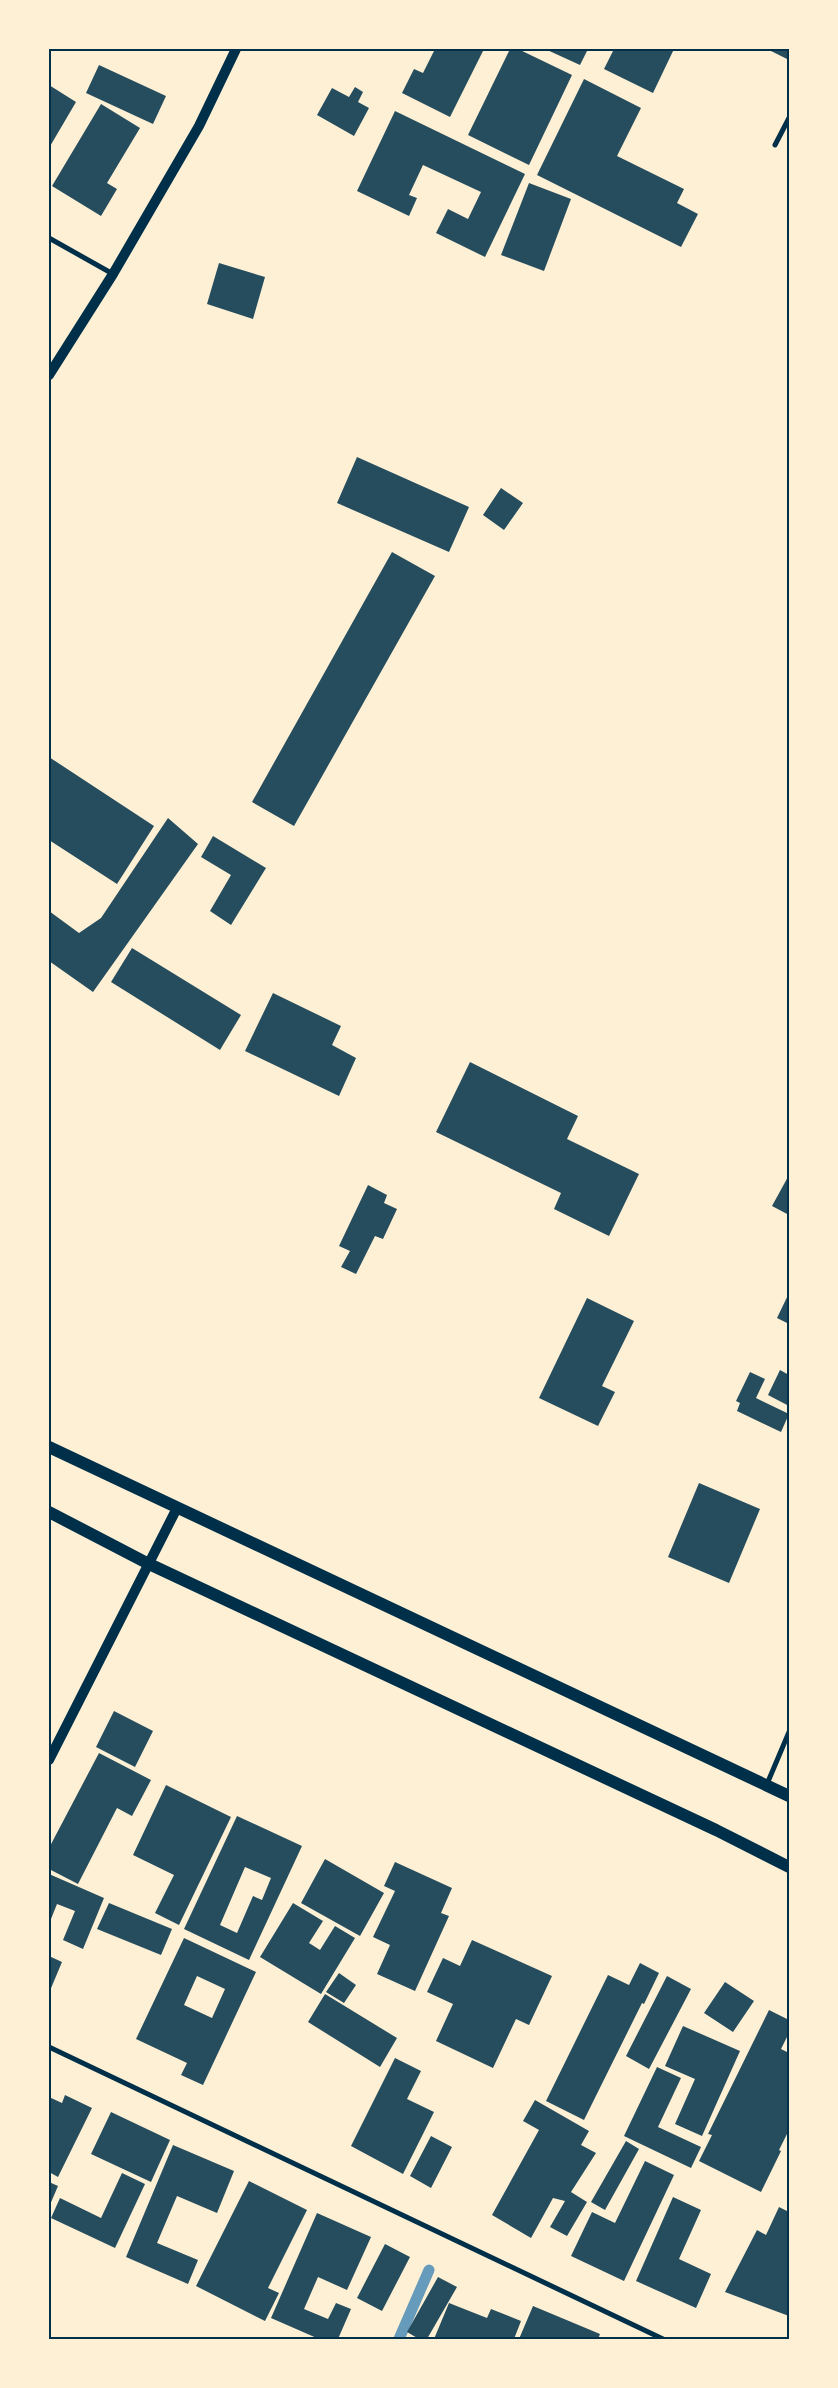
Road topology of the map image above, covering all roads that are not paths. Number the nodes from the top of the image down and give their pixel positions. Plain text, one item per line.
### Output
1 (236, 49) edge
2 (789, 118) edge
3 (776, 145) dead end
4 (49, 238) edge
5 (113, 274) junction
6 (49, 375) edge
7 (49, 1447) edge
8 (177, 1508) junction
9 (49, 1512) edge
10 (147, 1563) junction
11 (789, 1732) edge
12 (49, 1760) edge
13 (767, 1785) junction
14 (789, 1796) edge
15 (789, 1867) edge
16 (49, 2047) edge
17 (663, 2339) edge

1 - 5 main road
2 - 3 street
4 - 5 street
5 - 6 main road
7 - 8 main road
8 - 10 main road
8 - 13 main road
9 - 10 main road
10 - 12 main road
10 - 15 main road
11 - 13 street
13 - 14 main road
16 - 17 street

